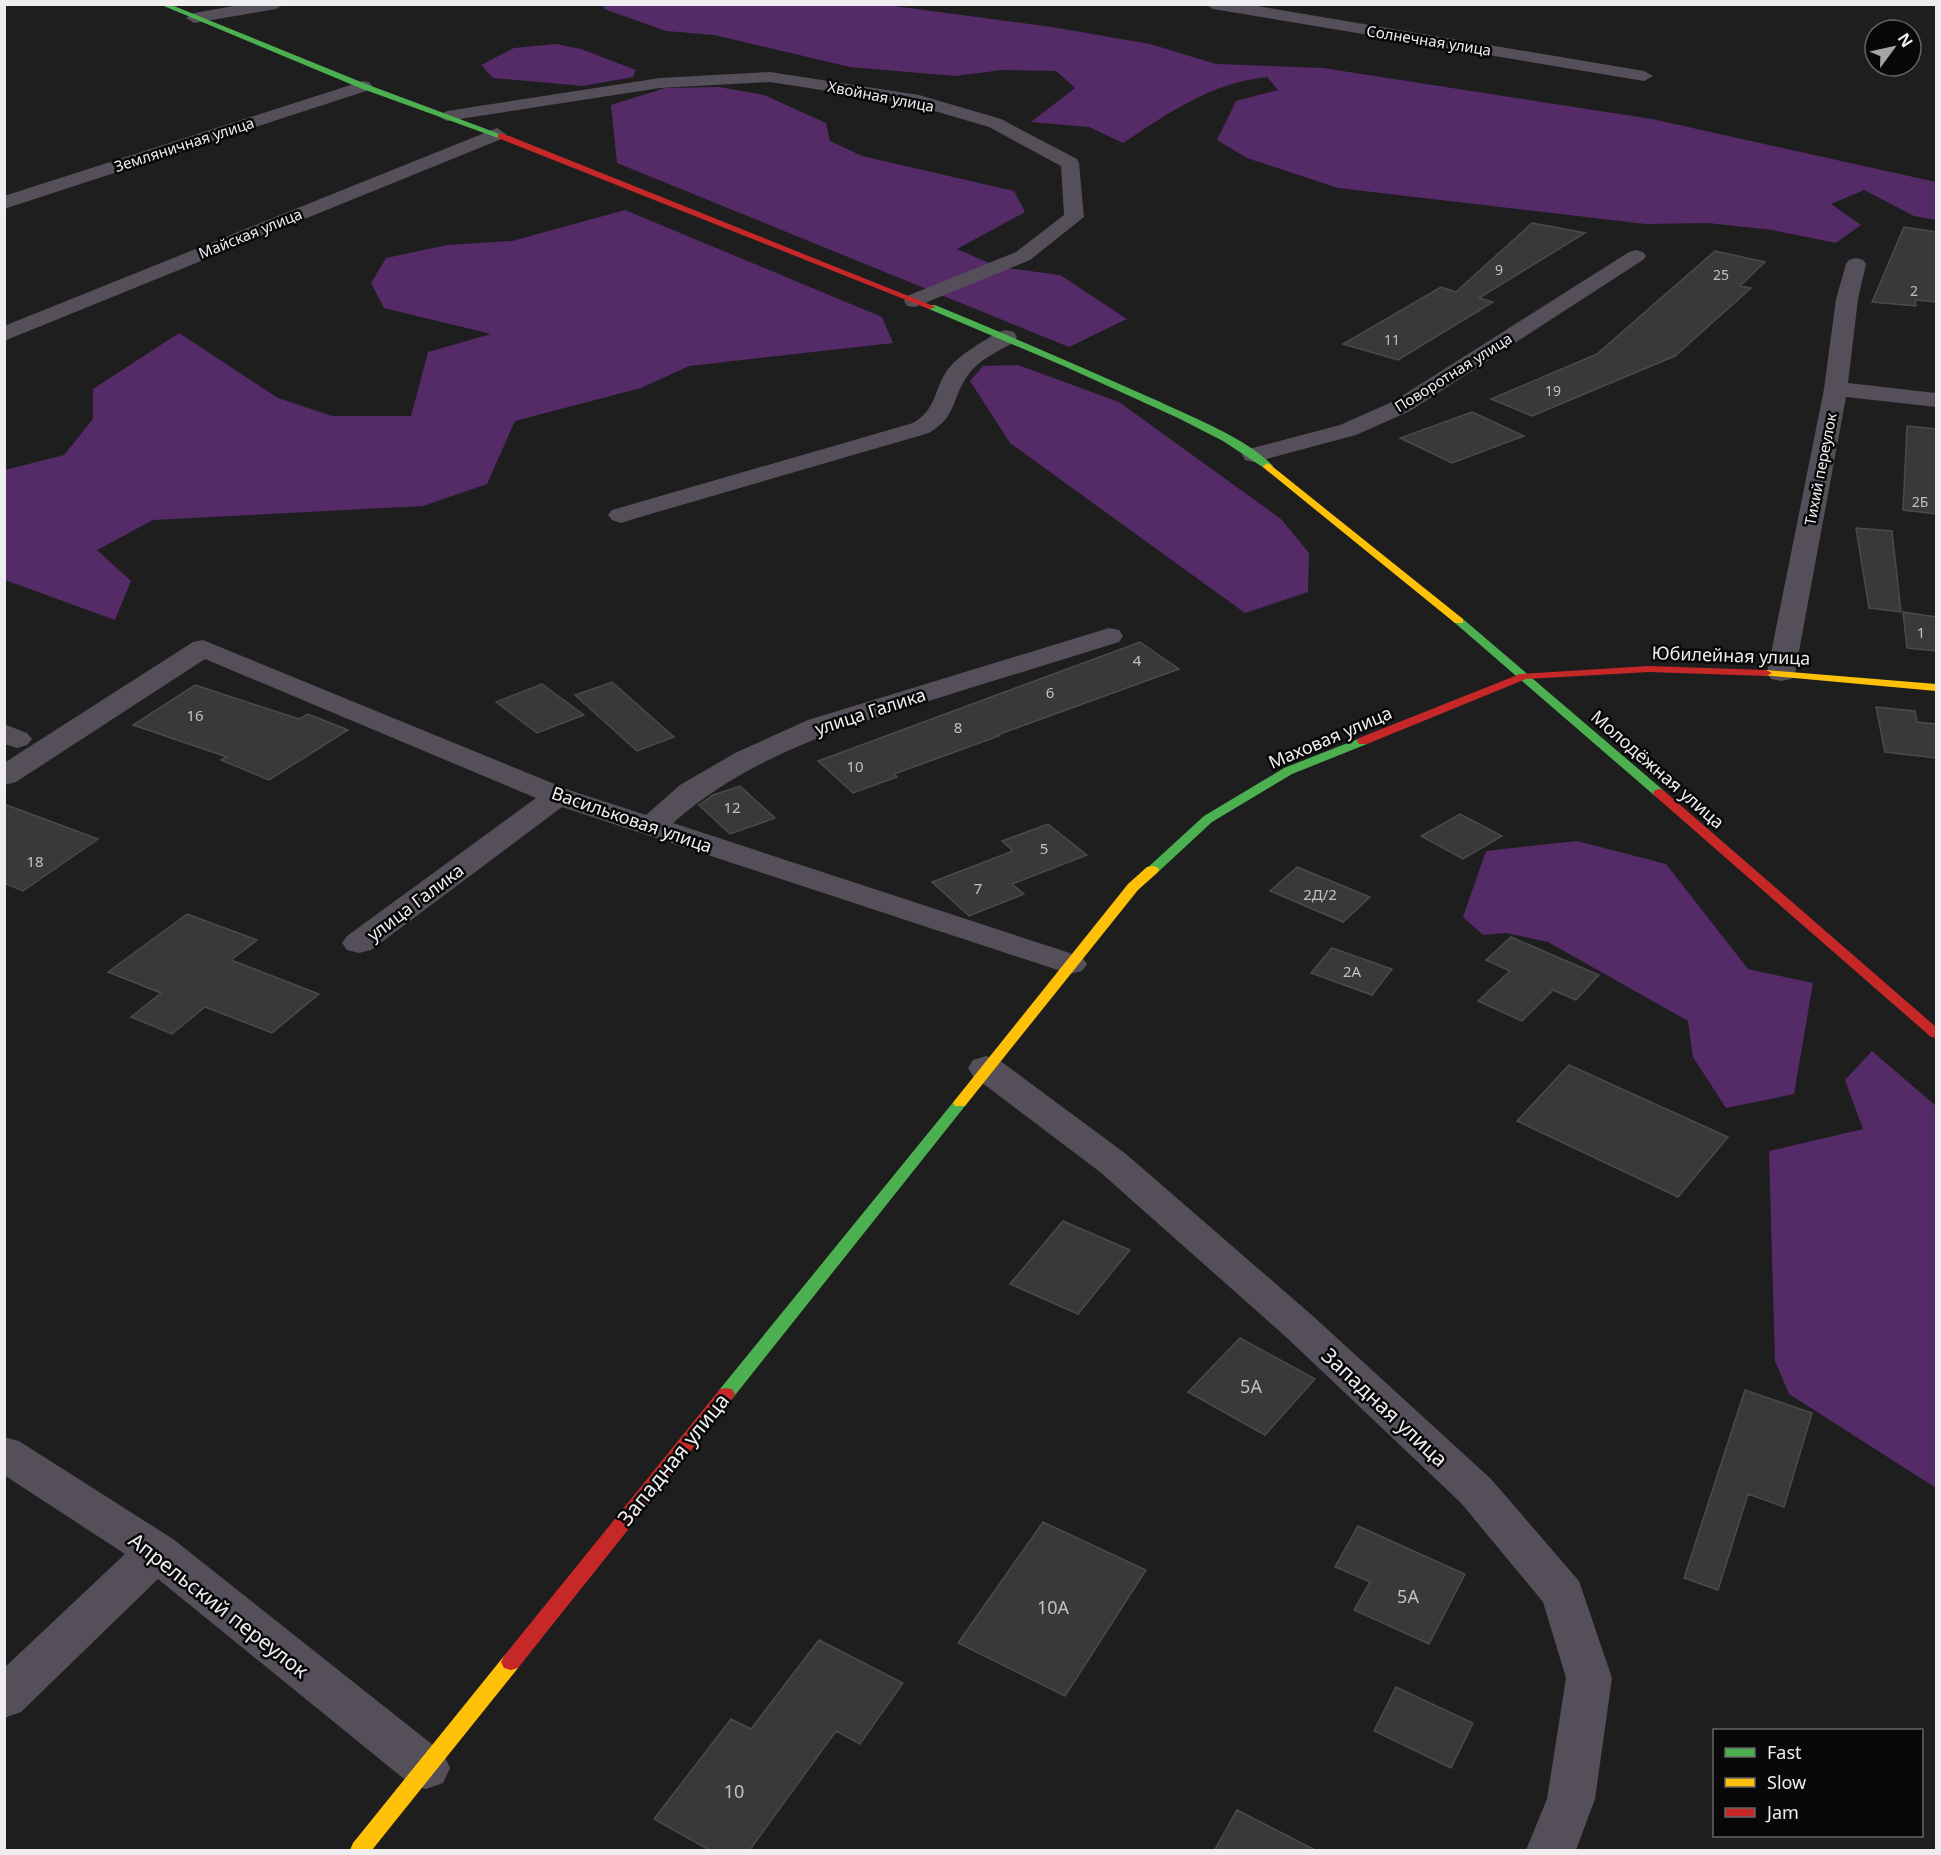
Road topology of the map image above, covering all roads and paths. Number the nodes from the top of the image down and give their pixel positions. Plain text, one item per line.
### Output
1 (162, 4) edge
2 (276, 4) edge
3 (1213, 4) edge
4 (194, 18) junction
5 (1644, 76) dead end
6 (363, 86) junction
7 (447, 116) junction
8 (497, 134) junction
9 (4, 203) edge
10 (1636, 256) dead end
11 (1856, 264) dead end
12 (915, 302) junction
13 (4, 334) edge
14 (1006, 337) junction
15 (1836, 389) junction
16 (1936, 400) edge
17 (1254, 455) junction
18 (621, 515) dead end
19 (1109, 636) dead end
20 (1781, 673) junction
21 (1524, 676) junction
22 (1936, 688) edge
23 (5, 776) edge
24 (558, 796) junction
25 (651, 826) junction
26 (359, 943) dead end
27 (1070, 964) junction
28 (1936, 1034) edge
29 (986, 1068) junction
30 (4, 1453) edge
31 (157, 1552) junction
32 (4, 1698) edge
33 (426, 1768) junction
34 (360, 1851) edge
35 (1551, 1851) edge

1 - 4 street, Молодёжная улица
2 - 4 street
3 - 5 street, Солнечная улица
4 - 6 street, Молодёжная улица
6 - 7 street, Молодёжная улица
6 - 9 street, Земляничная улица
7 - 8 street, Молодёжная улица
7 - 12 street, Хвойная улица
8 - 12 street, Молодёжная улица
8 - 13 street, Майская улица
10 - 17 street, Поворотная улица
11 - 15 street, Тихий переулок
12 - 14 street, Молодёжная улица
14 - 17 street, Молодёжная улица
14 - 18 street
15 - 16 street
15 - 20 street, Тихий переулок
17 - 21 street, Молодёжная улица
19 - 25 street, улица Галика
20 - 21 street, Юбилейная улица
20 - 22 street, Юбилейная улица
21 - 27 street, Маховая улица
21 - 28 street, Молодёжная улица
23 - 24 street, Васильковая улица
24 - 25 street, Васильковая улица
24 - 26 street, улица Галика
25 - 27 street, Васильковая улица
27 - 29 street, Западная улица
29 - 33 street, Западная улица
29 - 35 street, Западная улица
30 - 31 street, Апрельский переулок
31 - 32 street
31 - 33 street, Апрельский переулок
33 - 34 street, Западная улица

